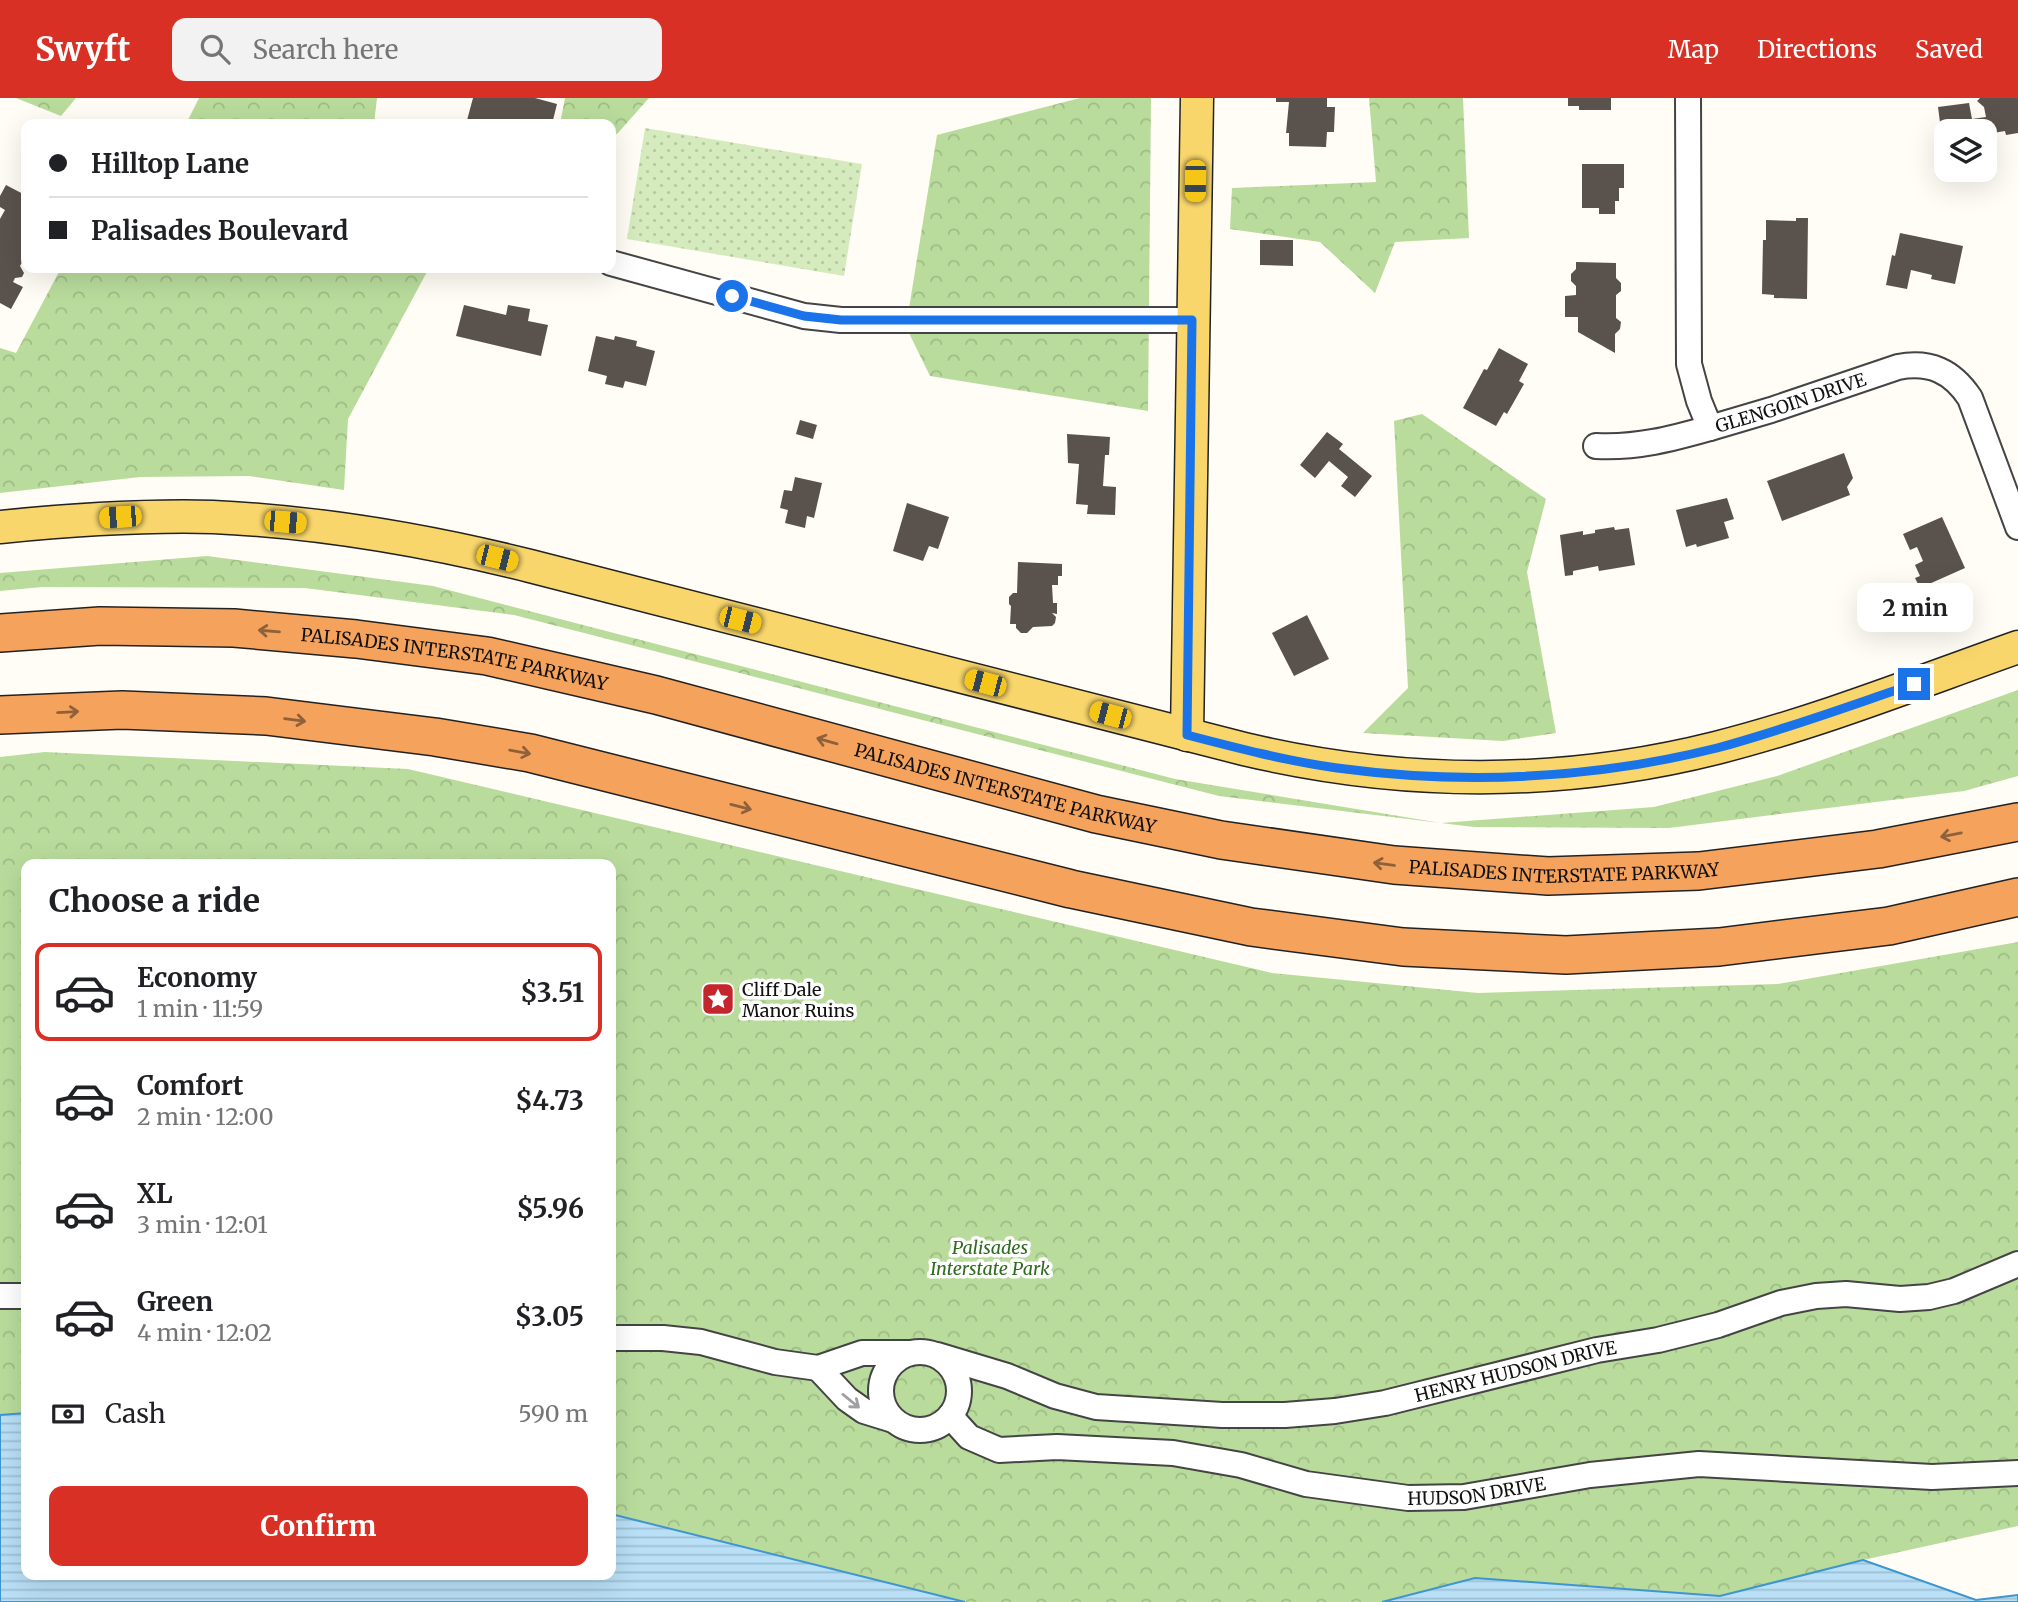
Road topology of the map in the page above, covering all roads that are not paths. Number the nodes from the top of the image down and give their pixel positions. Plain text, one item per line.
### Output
1 (1197, 98) edge
2 (1688, 98) edge
3 (616, 263) edge
4 (1192, 320) junction
5 (1710, 428) junction
6 (1596, 446) dead end
7 (2018, 526) edge
8 (0, 527) edge
9 (0, 633) edge
10 (2018, 647) edge
11 (0, 715) edge
12 (1187, 735) junction
13 (2018, 821) edge
14 (2018, 897) edge
15 (2018, 1264) edge
16 (0, 1296) edge
17 (21, 1296) edge
18 (616, 1338) edge
19 (908, 1353) junction
20 (937, 1355) junction
21 (818, 1368) junction
22 (1007, 1376) junction
23 (955, 1406) junction
24 (893, 1420) junction
25 (2018, 1473) edge

1 - 4 main road
2 - 5 street, GLENGOIN DRIVE
3 - 4 street
4 - 12 main road
5 - 6 street
5 - 7 street, GLENGOIN DRIVE
8 - 12 main road
13 -> 9 highway, PALISADES INTERSTATE PARKWAY
10 - 12 main road
11 -> 14 highway
15 - 22 street, HENRY HUDSON DRIVE
16 - 17 street
18 - 21 street, HENRY HUDSON DRIVE
19 - 20 street, HENRY HUDSON DRIVE
19 - 21 street, HENRY HUDSON DRIVE
19 - 24 street
20 - 22 street, HENRY HUDSON DRIVE
20 - 23 street
21 -> 24 street
22 - 23 street
23 - 24 street
23 - 25 street, HUDSON DRIVE

